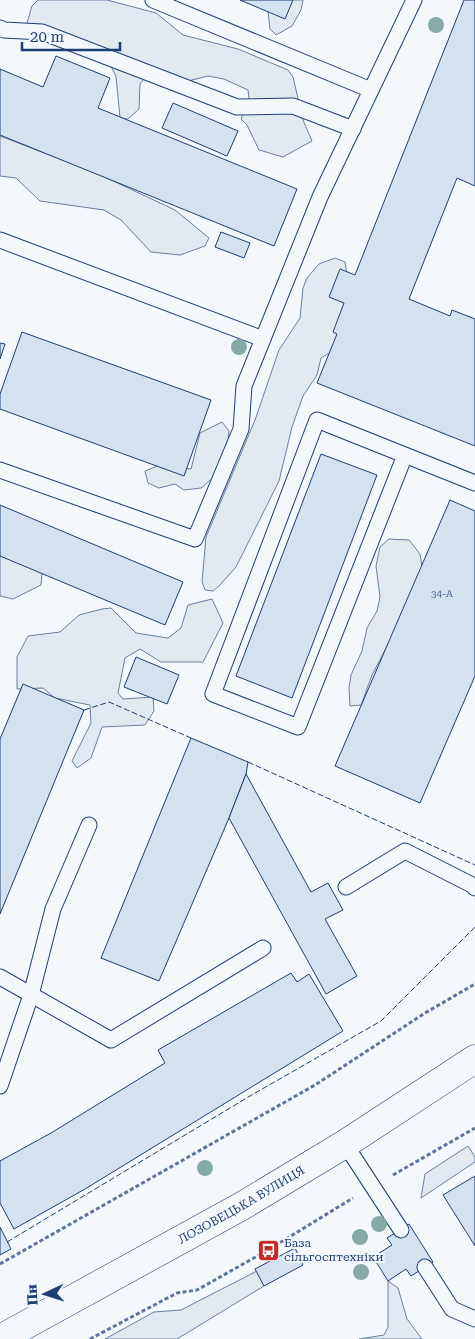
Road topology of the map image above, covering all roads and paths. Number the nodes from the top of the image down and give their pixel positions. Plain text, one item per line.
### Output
1 (153, 0) edge
2 (414, 0) edge
3 (0, 28) edge
4 (371, 90) junction
5 (353, 129) junction
6 (0, 240) edge
7 (263, 339) junction
8 (405, 455) junction
9 (0, 470) edge
10 (475, 483) edge
11 (89, 825) dead end
12 (346, 887) dead end
13 (475, 888) edge
14 (263, 948) dead end
15 (0, 977) edge
16 (475, 984) edge
17 (32, 995) junction
18 (475, 1059) edge
19 (0, 1086) edge
20 (475, 1128) edge
21 (345, 1144) junction
22 (373, 1186) junction
23 (401, 1230) dead end
24 (0, 1264) edge
25 (425, 1267) dead end
26 (475, 1319) edge
27 (0, 1339) edge
28 (90, 1339) edge

1 - 4 lane
2 - 4 lane
3 - 5 lane
4 - 5 lane
5 - 7 lane
6 - 7 lane
7 - 9 lane
8 - 8 lane
8 - 10 lane
11 - 17 lane
12 - 13 lane
14 - 17 lane
15 - 17 lane
16 - 24 path
17 - 19 lane
18 - 21 street, ЛОЗОВЕЦЬКА ВУЛИЦЯ
20 - 22 path
21 - 22 lane
21 - 27 street, ЛОЗОВЕЦЬКА ВУЛИЦЯ
22 - 23 lane
22 - 28 path
25 - 26 lane

